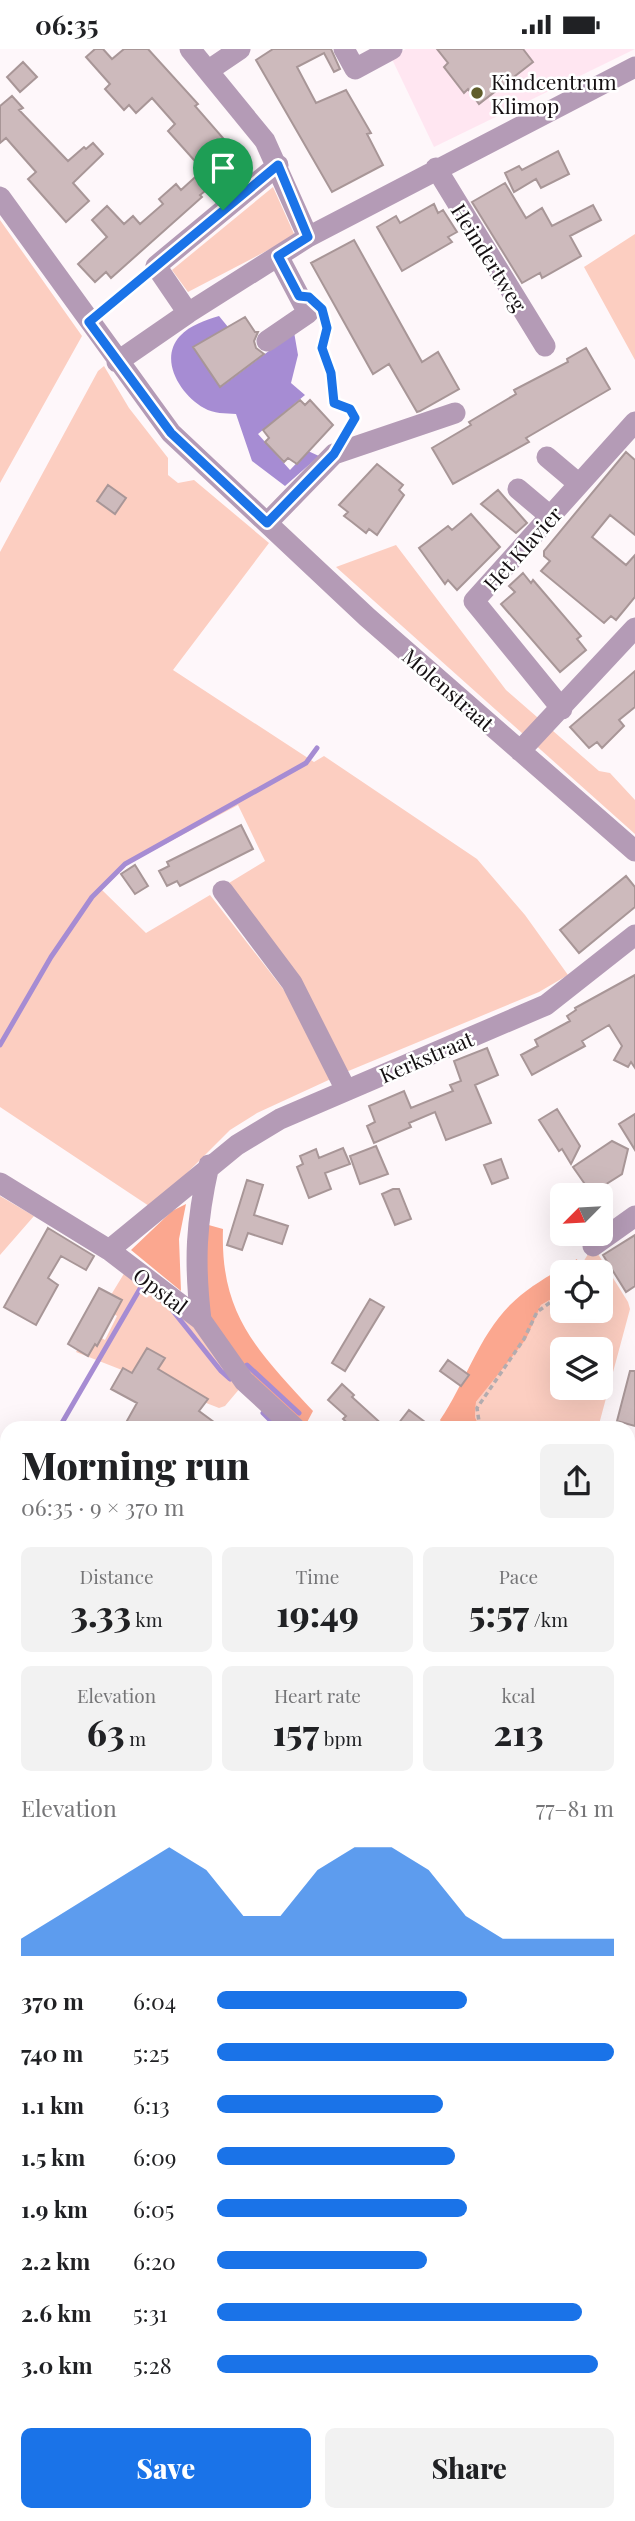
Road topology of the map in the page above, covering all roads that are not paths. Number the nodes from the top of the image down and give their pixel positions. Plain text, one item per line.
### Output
1 (190, 49) edge
2 (240, 49) edge
3 (344, 49) edge
4 (393, 49) edge
5 (635, 67) edge
6 (209, 70) junction
7 (278, 165) junction
8 (436, 169) junction
9 (0, 197) edge
10 (308, 237) junction
11 (278, 256) junction
12 (188, 313) junction
13 (267, 341) dead end
14 (545, 346) dead end
15 (117, 362) junction
16 (455, 413) dead end
17 (635, 422) edge
18 (547, 457) dead end
19 (579, 484) junction
20 (518, 489) dead end
21 (550, 516) junction
22 (267, 523) junction
23 (635, 628) edge
24 (562, 709) junction
25 (520, 751) junction
26 (635, 851) edge
27 (223, 891) dead end
28 (635, 936) edge
29 (346, 1090) junction
30 (209, 1165) junction
31 (0, 1183) edge
32 (635, 1216) edge
33 (613, 1232) edge
34 (109, 1250) junction
35 (201, 1321) junction
36 (287, 1421) edge

1 - 6 street
2 - 6 street
3 - 4 street
5 - 8 street
6 - 7 street
7 - 10 street
7 - 12 street
8 - 10 street
8 - 14 street, Heindertweg
9 - 15 street, Molenstraat
10 - 11 street
11 - 12 street
11 - 13 street
12 - 15 street
15 - 22 street, Molenstraat
16 - 22 street
17 - 19 street, Het Klavier
18 - 19 street
19 - 21 street, Het Klavier
20 - 21 street
21 - 24 street, Het Klavier
22 - 25 street, Molenstraat
23 - 24 street
24 - 25 street
25 - 26 street, Molenstraat
27 - 29 street
28 - 29 street, Kerkstraat
29 - 30 street, Kerkstraat
30 - 34 street, Kerkstraat
30 - 35 street
31 - 34 street, Opstal
32 - 33 street
34 - 35 street, Opstal
35 - 36 street, Opstal

